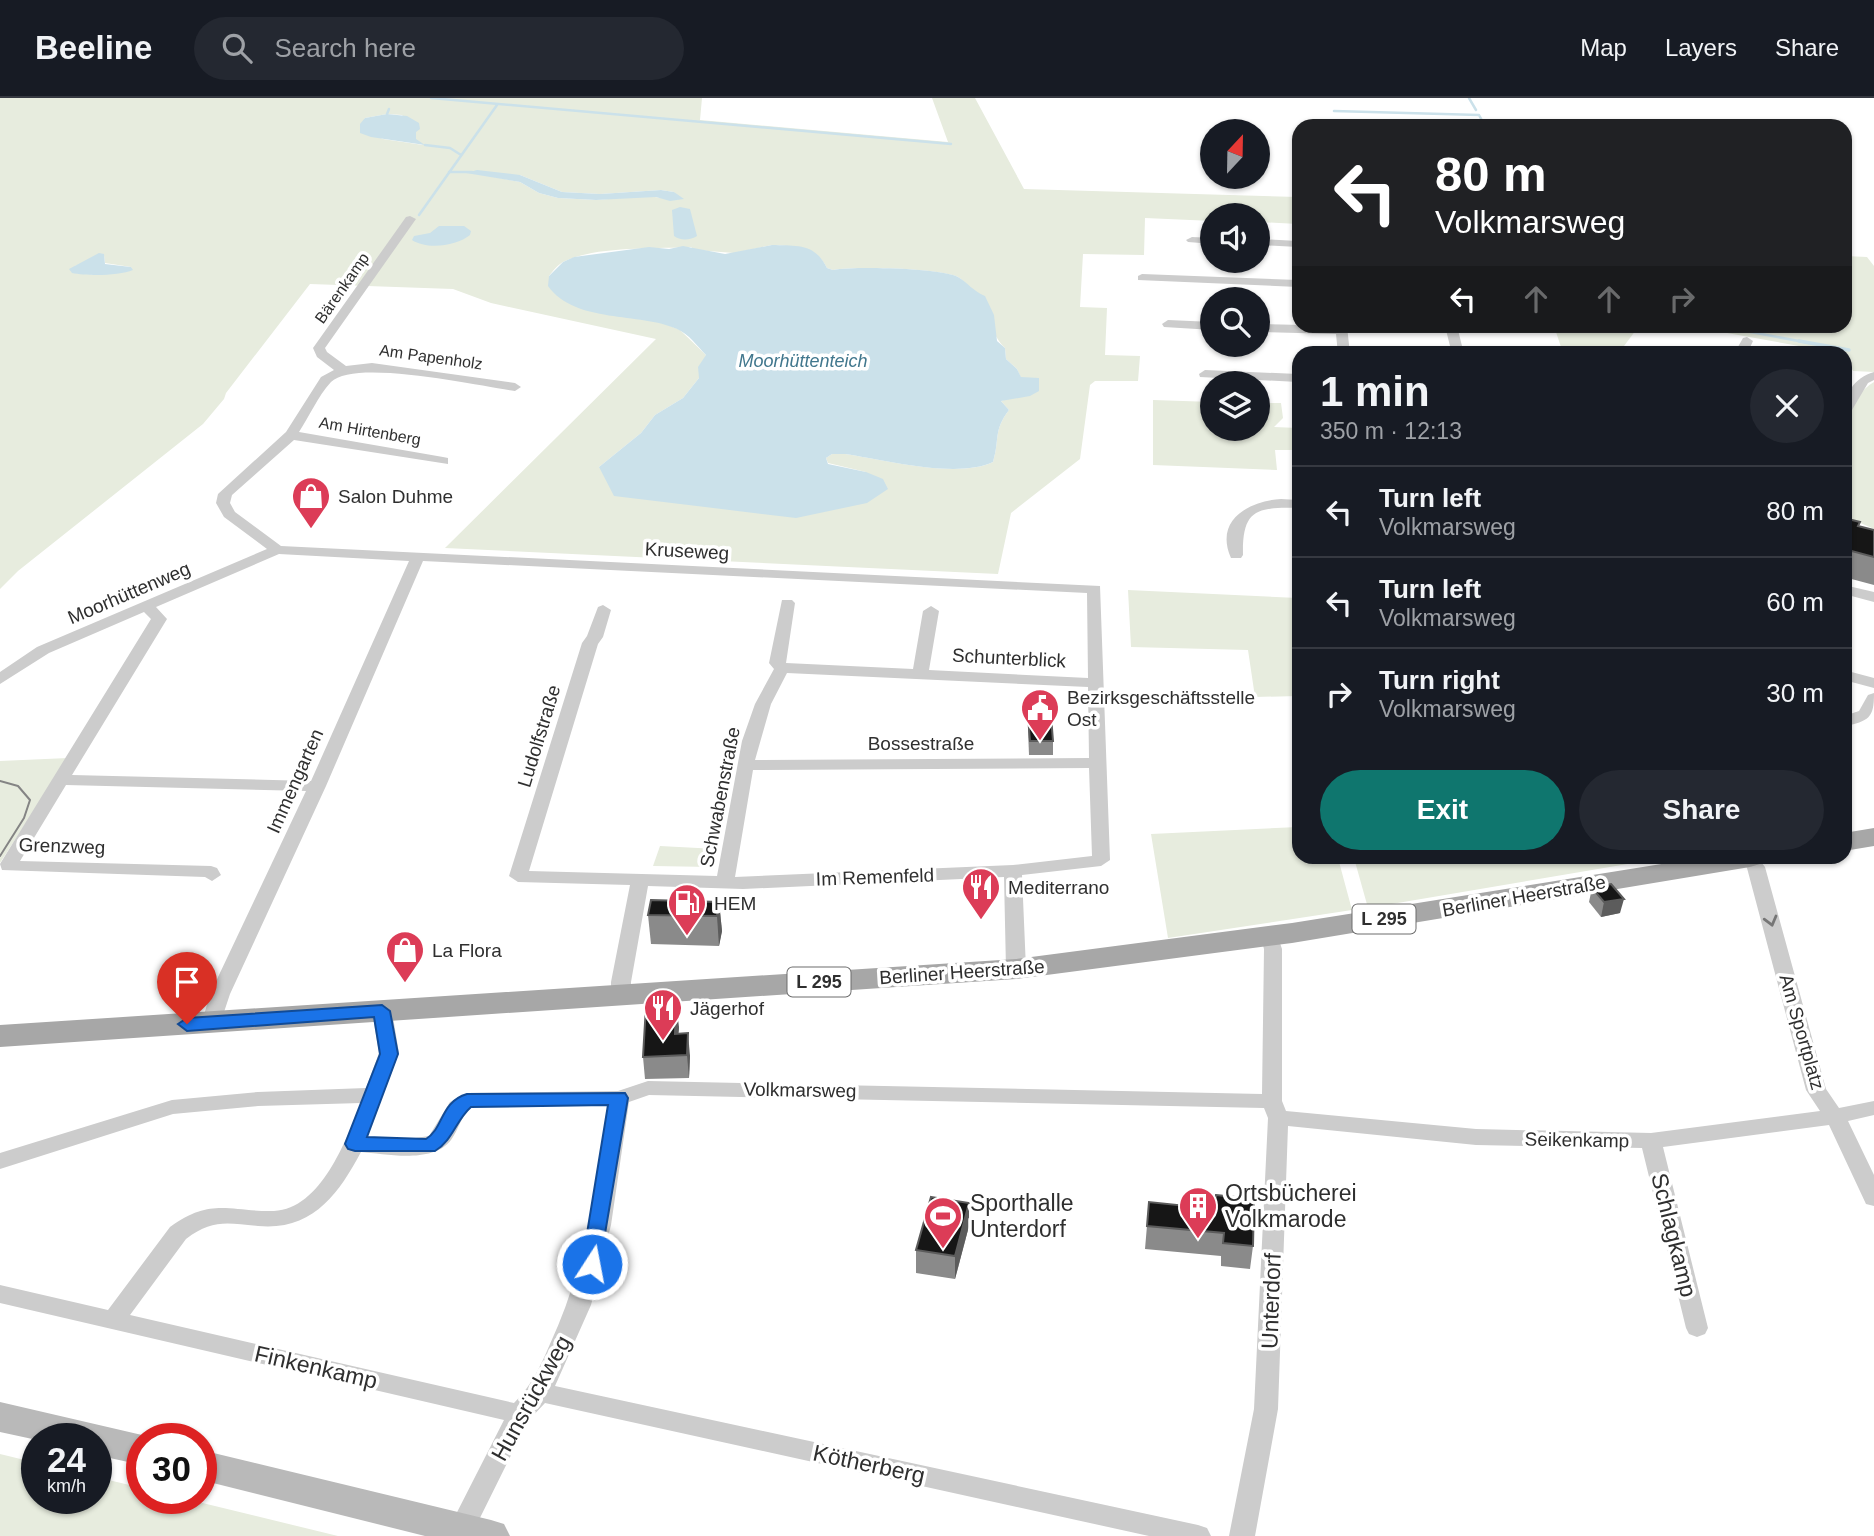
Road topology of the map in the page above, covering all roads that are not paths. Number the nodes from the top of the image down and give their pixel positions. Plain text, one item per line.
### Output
1 (410, 219) dead end
2 (1192, 240) dead end
3 (1200, 240) edge
4 (1270, 243) edge
5 (1292, 244) edge
6 (1142, 278) dead end
7 (1292, 284) edge
8 (1168, 324) dead end
9 (1200, 325) edge
10 (1270, 328) edge
11 (1292, 328) edge
12 (1747, 341) dead end
13 (1744, 346) edge
14 (343, 370) junction
15 (1874, 376) edge
16 (1270, 377) edge
17 (1292, 378) edge
18 (515, 387) dead end
19 (1852, 399) edge
20 (291, 435) junction
21 (443, 461) dead end
22 (1292, 504) edge
23 (277, 550) junction
24 (1236, 555) dead end
25 (418, 557) junction
26 (1852, 591) edge
27 (1874, 597) edge
28 (787, 603) dead end
29 (148, 607) junction
30 (603, 610) dead end
31 (931, 611) dead end
32 (782, 668) junction
33 (920, 674) junction
34 (1852, 677) edge
35 (0, 679) edge
36 (1096, 683) junction
37 (1874, 683) edge
38 (1874, 698) edge
39 (1852, 719) edge
40 (1097, 763) junction
41 (746, 765) junction
42 (61, 780) junction
43 (317, 786) junction
44 (1874, 837) edge
45 (1852, 841) edge
46 (1713, 864) edge
47 (1754, 864) edge
48 (1013, 871) junction
49 (212, 875) dead end
50 (518, 876) joint
51 (640, 879) junction
52 (725, 882) junction
53 (1270, 938) junction
54 (1016, 969) junction
55 (621, 996) junction
56 (382, 1011) junction
57 (212, 1023) junction
58 (0, 1036) edge
59 (374, 1095) junction
60 (619, 1098) junction
61 (1874, 1108) edge
62 (1275, 1109) junction
63 (1833, 1117) junction
64 (1651, 1141) junction
65 (355, 1144) junction
66 (0, 1161) edge
67 (1874, 1198) edge
68 (0, 1294) edge
69 (113, 1320) junction
70 (1697, 1328) dead end
71 (540, 1392) junction
72 (519, 1414) junction
73 (0, 1417) edge
74 (26, 1423) edge
75 (217, 1469) edge
76 (476, 1532) edge
77 (1198, 1536) edge
78 (1242, 1536) edge

1 - 14 street, Bärenkamp
2 - 3 street
4 - 5 street
6 - 7 street
8 - 9 street
10 - 11 street
12 - 13 street
14 - 18 street, Am Papenholz
14 - 20 street
15 - 19 street
16 - 17 street
20 - 21 street, Am Hirtenberg
20 - 23 street
22 - 24 street
23 - 25 street, Kruseweg
23 - 29 street, Moorhüttenweg
25 - 36 street, Kruseweg
25 - 43 street, Immengarten
26 - 27 street
28 - 32 street, Schwabenstraße
29 - 35 street, Moorhüttenweg
29 - 42 street, Grenzweg
30 - 50 street, Ludolfstraße
31 - 33 street, Schunterblick
32 - 33 street, Schunterblick
32 - 41 street, Schwabenstraße
33 - 36 street, Schunterblick
34 - 37 street
36 - 40 street
38 - 39 street
40 - 41 street, Bossestraße
40 - 48 street, Im Remenfeld
41 - 52 street, Schwabenstraße
42 - 43 street
42 - 49 street, Grenzweg
43 - 57 street, Immengarten
44 - 45 main road
46 - 53 main road, Berliner Heerstraße / L 295
47 -> 63 street, Am Sportplatz
48 - 52 street, Im Remenfeld
48 - 54 street
50 - 51 street, Im Remenfeld
51 - 52 street, Im Remenfeld
51 - 55 street
53 - 54 main road, Berliner Heerstraße / L 295
53 - 62 street, Unterdorf
54 - 55 main road, Berliner Heerstraße / L 295
55 - 56 main road, Berliner Heerstraße / L 295
56 - 57 main road, Berliner Heerstraße / L 295
56 - 59 street
57 - 58 main road, Berliner Heerstraße / L 295
59 - 65 street
59 - 66 street
60 - 62 street, Volkmarsweg
60 - 65 street, Volkmarsweg
60 - 71 street, Hunsrückweg
61 - 63 street, Seikenkamp
62 - 64 street, Seikenkamp
62 - 78 street, Unterdorf
63 - 64 street, Seikenkamp
63 - 67 street, Am Sportplatz
64 - 70 street, Schlagkamp
65 - 69 street
68 - 69 street, Finkenkamp
69 - 72 street, Finkenkamp
71 - 72 street, Hunsrückweg
71 - 77 street, Kötherberg
72 - 76 street, Hunsrückweg
73 - 74 main road
75 - 76 main road

